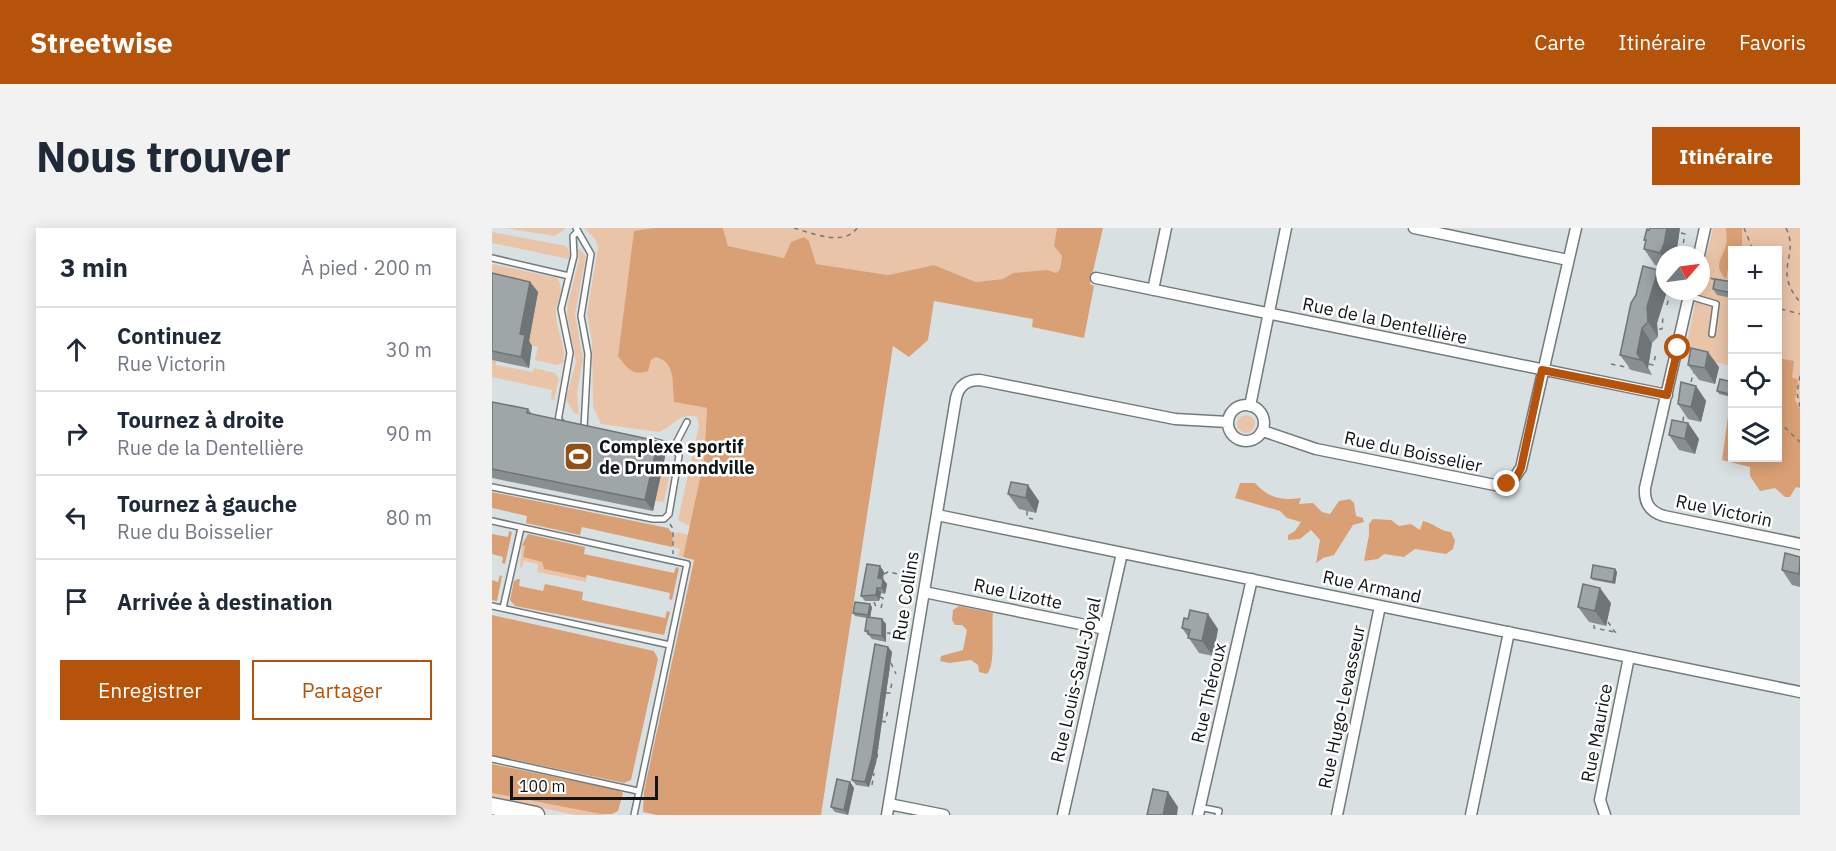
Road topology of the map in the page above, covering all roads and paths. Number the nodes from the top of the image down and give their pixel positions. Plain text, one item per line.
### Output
1 (794, 228) edge
2 (856, 228) edge
3 (1166, 228) edge
4 (1286, 228) edge
5 (1414, 228) edge
6 (1576, 228) edge
7 (1705, 228) edge
8 (1744, 228) edge
9 (1786, 228) edge
10 (577, 229) edge
11 (1681, 233) dead end
12 (1683, 245) dead end
13 (1701, 246) edge
14 (1751, 246) edge
15 (492, 258) edge
16 (1568, 260) junction
17 (569, 276) junction
18 (1096, 278) dead end
19 (1710, 278) edge
20 (1722, 281) edge
21 (1153, 290) junction
22 (1668, 300) edge
23 (1688, 300) edge
24 (1707, 300) edge
25 (1800, 302) edge
26 (1667, 305) dead end
27 (1782, 310) edge
28 (1269, 314) junction
29 (1800, 314) edge
30 (1663, 317) dead end
31 (1658, 329) dead end
32 (1712, 334) dead end
33 (1656, 354) dead end
34 (1611, 364) dead end
35 (1649, 364) dead end
36 (1631, 368) edge
37 (1542, 370) junction
38 (1700, 372) edge
39 (1800, 376) edge
40 (1691, 382) edge
41 (1667, 395) junction
42 (1250, 406) junction
43 (1800, 406) edge
44 (1683, 410) edge
45 (1683, 421) edge
46 (687, 422) dead end
47 (1228, 422) junction
48 (565, 423) edge
49 (575, 425) edge
50 (1782, 425) edge
51 (584, 428) junction
52 (595, 430) edge
53 (1263, 431) junction
54 (649, 441) edge
55 (1800, 442) edge
56 (674, 447) junction
57 (492, 487) edge
58 (1027, 511) edge
59 (937, 515) junction
60 (666, 518) junction
61 (1033, 519) dead end
62 (492, 522) edge
63 (521, 528) junction
64 (1800, 544) edge
65 (1122, 553) junction
66 (672, 561) junction
67 (884, 574) dead end
68 (904, 575) dead end
69 (1252, 579) junction
70 (924, 592) junction
71 (880, 597) dead end
72 (874, 603) dead end
73 (492, 606) edge
74 (1380, 606) junction
75 (503, 608) junction
76 (877, 609) dead end
77 (881, 609) dead end
78 (1607, 621) dead end
79 (1594, 624) edge
80 (1105, 629) junction
81 (1509, 632) junction
82 (1615, 632) junction
83 (887, 633) dead end
84 (1620, 633) dead end
85 (890, 639) dead end
86 (670, 645) junction
87 (1214, 652) dead end
88 (1216, 657) dead end
89 (1629, 657) junction
90 (890, 662) dead end
91 (896, 674) dead end
92 (892, 682) dead end
93 (885, 692) edge
94 (1800, 692) edge
95 (888, 710) dead end
96 (881, 721) dead end
97 (878, 748) dead end
98 (877, 758) dead end
99 (492, 759) edge
100 (874, 773) dead end
101 (872, 785) dead end
102 (638, 791) junction
103 (492, 806) edge
104 (888, 809) edge
105 (1198, 811) edge
106 (536, 815) edge
107 (634, 815) edge
108 (944, 815) edge
109 (1063, 815) edge
110 (1218, 815) edge
111 (1337, 815) edge
112 (1471, 815) edge
113 (1605, 815) edge

1 - 2 path
3 - 21 street
4 - 28 street
5 - 16 street
6 - 16 street, Rue du Boisselier
7 - 13 street
8 - 14 path
9 - 25 path
10 - 17 lane
10 - 51 lane
11 - 12 path
15 - 17 lane
16 - 37 street, Rue du Boisselier
17 - 48 lane
18 - 21 street, Rue de la Dentellière
19 - 20 path
21 - 28 street, Rue de la Dentellière
22 - 26 path
23 - 41 street, Rue Victorin
24 - 32 lane
27 - 29 path
28 - 37 street, Rue de la Dentellière
28 - 42 street
30 - 31 path
33 - 35 path
34 - 36 path
37 - 41 street, Rue de la Dentellière
37 - 53 street, Rue du Boisselier
38 - 40 path
39 - 43 path
41 - 64 street, Rue Victorin
42 - 47 street
42 - 53 street
44 - 45 path
46 - 56 lane
47 - 53 street
47 - 59 street, Rue Collins
49 - 51 lane
50 - 55 path
51 - 52 lane
54 - 56 lane
56 - 60 lane
57 - 60 lane
58 - 61 path
59 - 65 street, Rue Armand
59 - 70 street, Rue Collins
60 - 66 path
62 - 63 lane
63 - 66 lane
63 - 75 lane
65 - 69 street, Rue Armand
65 - 80 street, Rue Louis-Saul-Joyal
66 - 86 lane
67 - 68 path
69 - 74 street, Rue Armand
69 - 105 street, Rue Théroux
70 - 80 street, Rue Lizotte
70 - 104 street, Rue Collins
71 - 77 path
72 - 76 path
73 - 75 lane
74 - 81 street, Rue Armand
74 - 111 street, Rue Hugo-Levasseur
75 - 86 lane
78 - 82 path
79 - 82 path
80 - 109 street, Rue Louis-Saul-Joyal
81 - 89 street, Rue Armand
81 - 112 street
82 - 84 path
83 - 85 path
86 - 102 lane
87 - 88 path
89 - 94 street, Rue Armand
89 - 113 street, Rue Maurice
90 - 91 path
92 - 93 path
95 - 96 path
97 - 98 path
99 - 102 lane
100 - 101 path
102 - 107 lane
103 - 106 main road
104 - 108 street
105 - 110 lane

